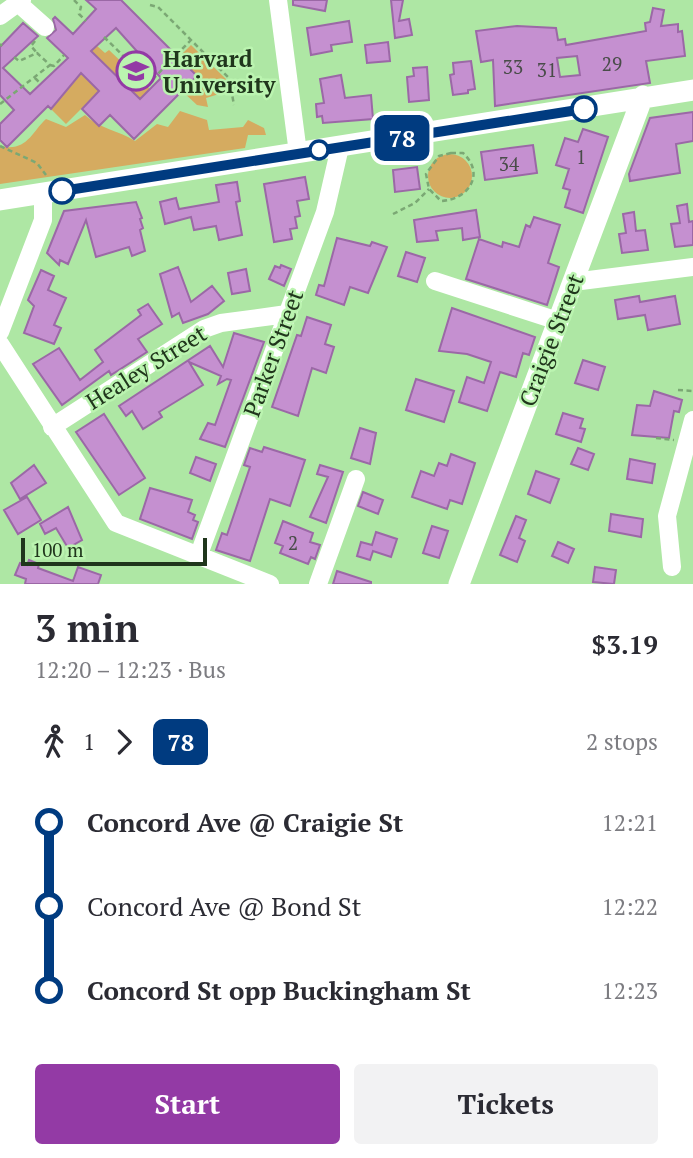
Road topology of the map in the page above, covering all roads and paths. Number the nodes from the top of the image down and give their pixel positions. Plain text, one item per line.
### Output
1 (74, 0) edge
2 (278, 0) edge
3 (20, 1) edge
4 (150, 5) dead end
5 (0, 16) edge
6 (86, 21) dead end
7 (40, 34) joint
8 (104, 37) dead end
9 (191, 40) junction
10 (37, 52) junction
11 (64, 55) dead end
12 (14, 57) dead end
13 (50, 65) junction
14 (35, 78) junction
15 (40, 83) dead end
16 (693, 90) edge
17 (643, 96) junction
18 (0, 104) edge
19 (234, 105) dead end
20 (449, 143) dead end
21 (0, 146) edge
22 (340, 147) junction
23 (298, 153) junction
24 (451, 153) junction
25 (45, 187) junction
26 (429, 189) junction
27 (0, 200) edge
28 (393, 214) dead end
29 (693, 267) edge
30 (435, 281) dead end
31 (573, 282) junction
32 (287, 314) junction
33 (558, 321) junction
34 (0, 332) edge
35 (0, 344) edge
36 (678, 390) dead end
37 (693, 391) edge
38 (693, 420) edge
39 (52, 427) junction
40 (356, 479) dead end
41 (198, 557) junction
42 (672, 567) dead end
43 (270, 584) edge
44 (318, 584) edge
45 (459, 584) edge

1 - 6 path
2 - 23 street
3 - 5 street
3 - 7 street
4 - 9 path
7 - 10 path
8 - 9 path
9 - 19 path
10 - 12 path
10 - 13 path
11 - 13 path
13 - 14 path
14 - 15 path
14 - 18 path
16 - 17 main road
17 - 22 main road
17 - 31 main road, Craigie Street
20 - 24 path
21 - 25 path
22 - 23 main road
22 - 32 street, Parker Street
23 - 25 main road
24 - 26 path
24 - 26 path
25 - 27 main road
25 - 34 street
26 - 28 path
29 - 31 street
30 - 33 street
31 - 33 main road, Craigie Street
32 - 39 street, Healey Street
32 - 41 street, Parker Street
33 - 45 main road, Craigie Street
35 - 39 street
36 - 37 path
38 - 42 street
39 - 41 street
40 - 44 street
41 - 43 street

